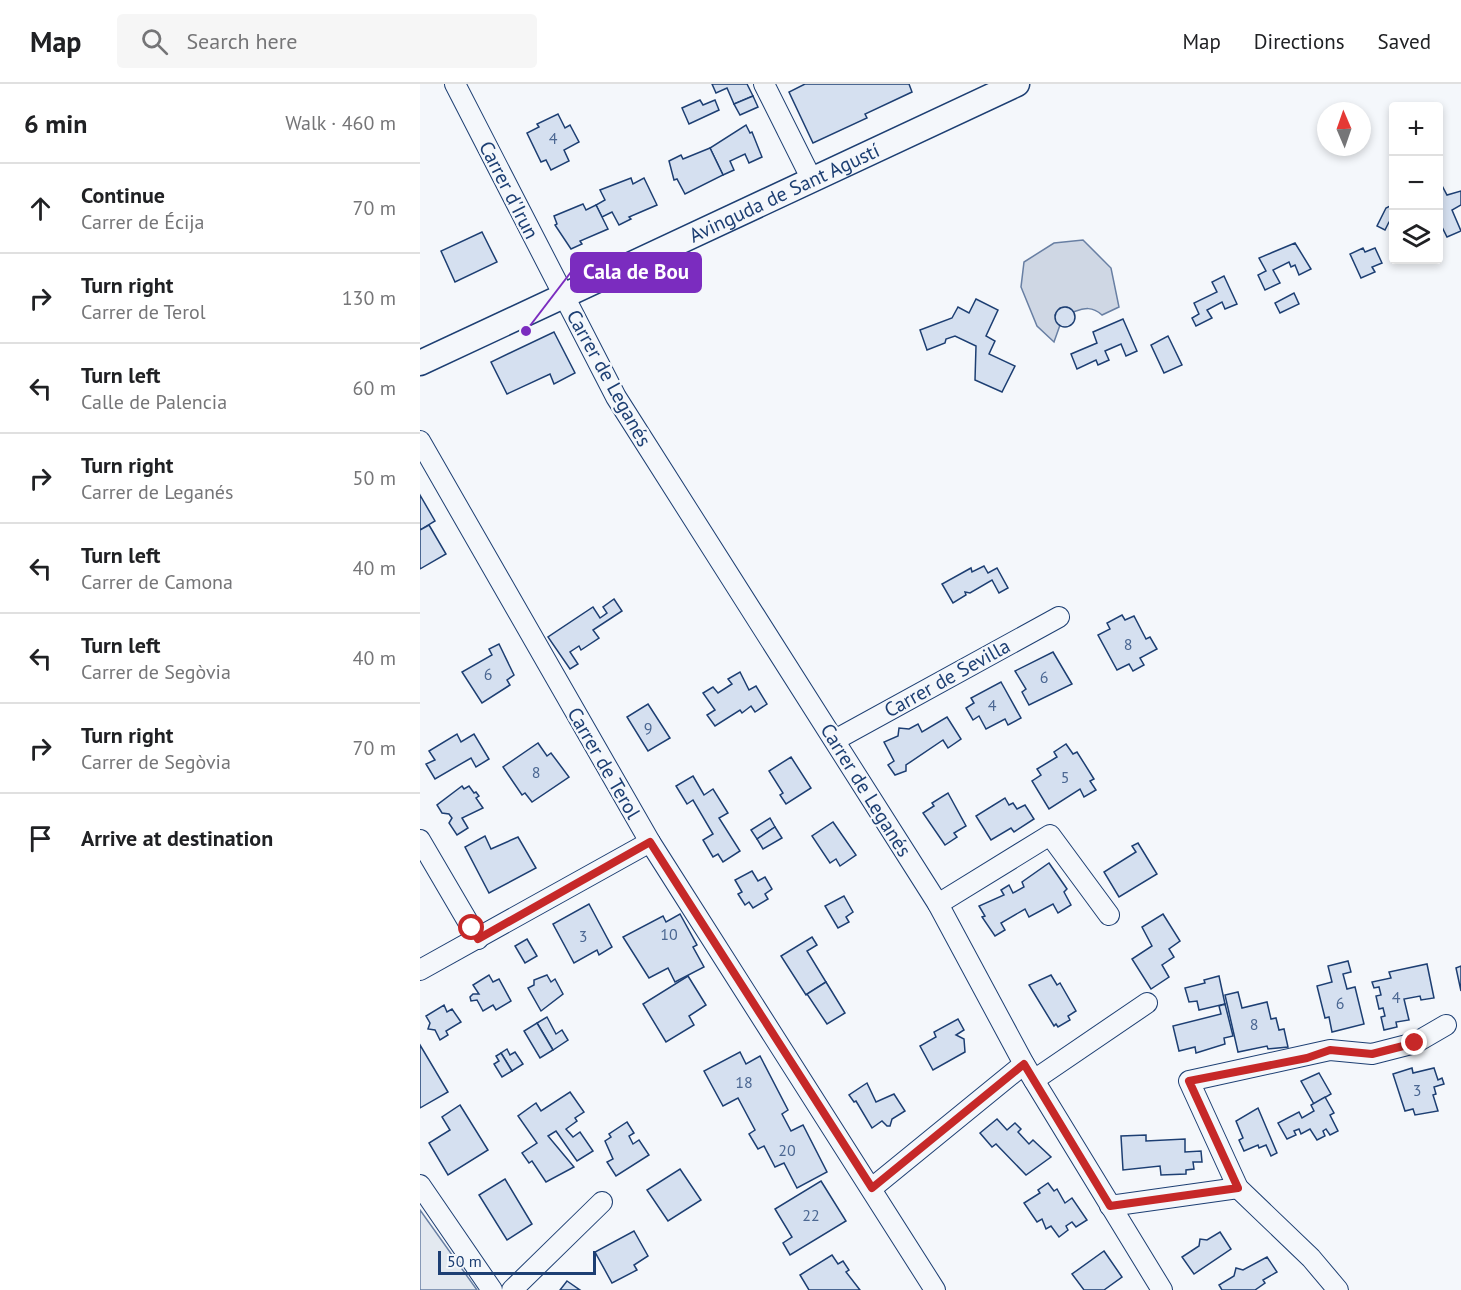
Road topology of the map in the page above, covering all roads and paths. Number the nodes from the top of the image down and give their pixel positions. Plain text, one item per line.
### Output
1 (454, 84) edge
2 (764, 84) edge
3 (1017, 84) edge
4 (812, 180) junction
5 (563, 296) junction
6 (420, 363) edge
7 (420, 441) edge
8 (1059, 617) dead end
9 (835, 740) junction
10 (420, 840) edge
11 (650, 842) junction
12 (938, 904) junction
13 (1109, 915) dead end
14 (478, 939) junction
15 (420, 970) edge
16 (1147, 1004) dead end
17 (1446, 1025) dead end
18 (1029, 1072) junction
19 (420, 1185) edge
20 (872, 1188) junction
21 (1238, 1188) junction
22 (602, 1202) dead end
23 (1110, 1206) junction
24 (492, 1290) edge
25 (512, 1290) edge
26 (936, 1290) edge
27 (1162, 1290) edge
28 (1338, 1290) edge

1 - 5 street, Carrer d'Irun
2 - 4 street
3 - 4 street, Avinguda de Sant Agustí
4 - 5 street, Avinguda de Sant Agustí
5 - 6 street, Avinguda de Sant Agustí
5 - 9 street, Carrer de Leganés
7 - 11 street, Carrer de Terol
8 - 9 street, Carrer de Sevilla
9 - 12 street, Carrer de Leganés
10 - 14 street
11 - 14 street
11 - 20 street, Carrer de Terol
12 - 13 street
12 - 18 street, Carrer de Leganés
14 - 15 street
16 - 18 street
17 - 21 street
18 - 20 street
18 - 23 street, Carrer de Leganés
19 - 24 street
20 - 26 street, Carrer de Terol
21 - 23 street
21 - 28 street
22 - 25 street
23 - 27 street, Carrer de Leganés

